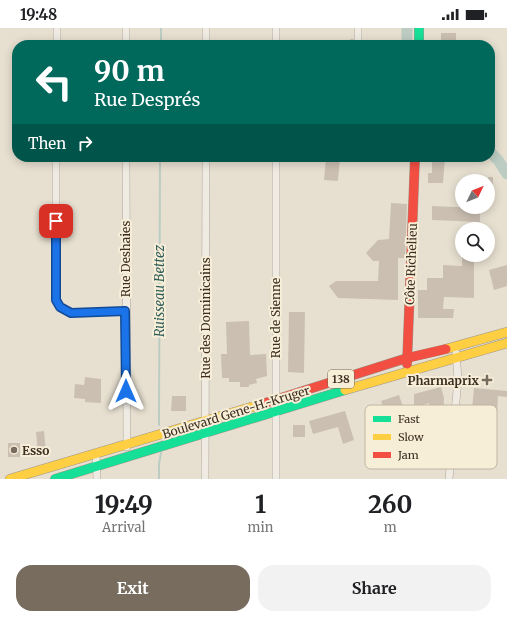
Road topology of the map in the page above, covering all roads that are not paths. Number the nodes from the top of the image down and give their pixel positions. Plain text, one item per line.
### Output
1 (57, 28) edge
2 (126, 28) edge
3 (206, 28) edge
4 (276, 28) edge
5 (358, 28) edge
6 (419, 28) edge
7 (57, 40) edge
8 (126, 40) edge
9 (206, 40) edge
10 (276, 40) edge
11 (360, 40) edge
12 (419, 40) edge
13 (56, 162) edge
14 (126, 162) edge
15 (206, 162) edge
16 (276, 162) edge
17 (415, 162) edge
18 (125, 311) junction
19 (507, 332) edge
20 (507, 343) edge
21 (456, 347) junction
22 (456, 357) junction
23 (407, 358) junction
24 (407, 371) junction
25 (275, 400) junction
26 (456, 405) edge
27 (275, 412) junction
28 (205, 421) junction
29 (206, 433) junction
30 (127, 445) junction
31 (96, 454) junction
32 (128, 457) junction
33 (97, 467) junction
34 (451, 469) edge
35 (10, 479) edge
36 (55, 479) edge
37 (96, 479) edge
38 (205, 479) edge
39 (276, 479) edge
40 (450, 479) edge

1 - 7 street
2 - 8 street
3 - 9 street
4 - 10 street
5 - 11 street
6 - 12 main road
13 - 18 street
14 - 18 street, Rue Deshaies
15 - 28 street, Rue des Dominicains
16 - 25 street, Rue de Sienne
17 - 23 main road, Côte Richelieu
18 - 30 street, Rue Deshaies
19 - 21 main road, Boulevard Gene-H.-Kruger / 138
20 - 22 main road, Boulevard Gene-H.-Kruger / 138
21 - 22 street
21 - 23 main road, Boulevard Gene-H.-Kruger / 138
22 - 24 main road, Boulevard Gene-H.-Kruger / 138
22 - 26 street
23 - 24 main road, Côte Richelieu
23 - 25 main road, Boulevard Gene-H.-Kruger / 138
24 - 27 main road, Boulevard Gene-H.-Kruger / 138
25 - 27 street, Rue de Sienne
25 - 28 main road, Boulevard Gene-H.-Kruger / 138
27 - 29 main road, Boulevard Gene-H.-Kruger / 138
27 - 39 street, Rue de Sienne
28 - 29 street, Rue des Dominicains
28 - 30 main road, Boulevard Gene-H.-Kruger / 138
29 - 32 main road, Boulevard Gene-H.-Kruger / 138
29 - 38 street, Rue des Dominicains
30 - 31 main road, Boulevard Gene-H.-Kruger / 138
30 - 32 street, Rue Deshaies
31 - 33 street
31 - 35 main road, Boulevard Gene-H.-Kruger / 138
32 - 33 main road, Boulevard Gene-H.-Kruger / 138
33 - 36 main road, Boulevard Gene-H.-Kruger / 138
33 - 37 street
34 - 40 street

